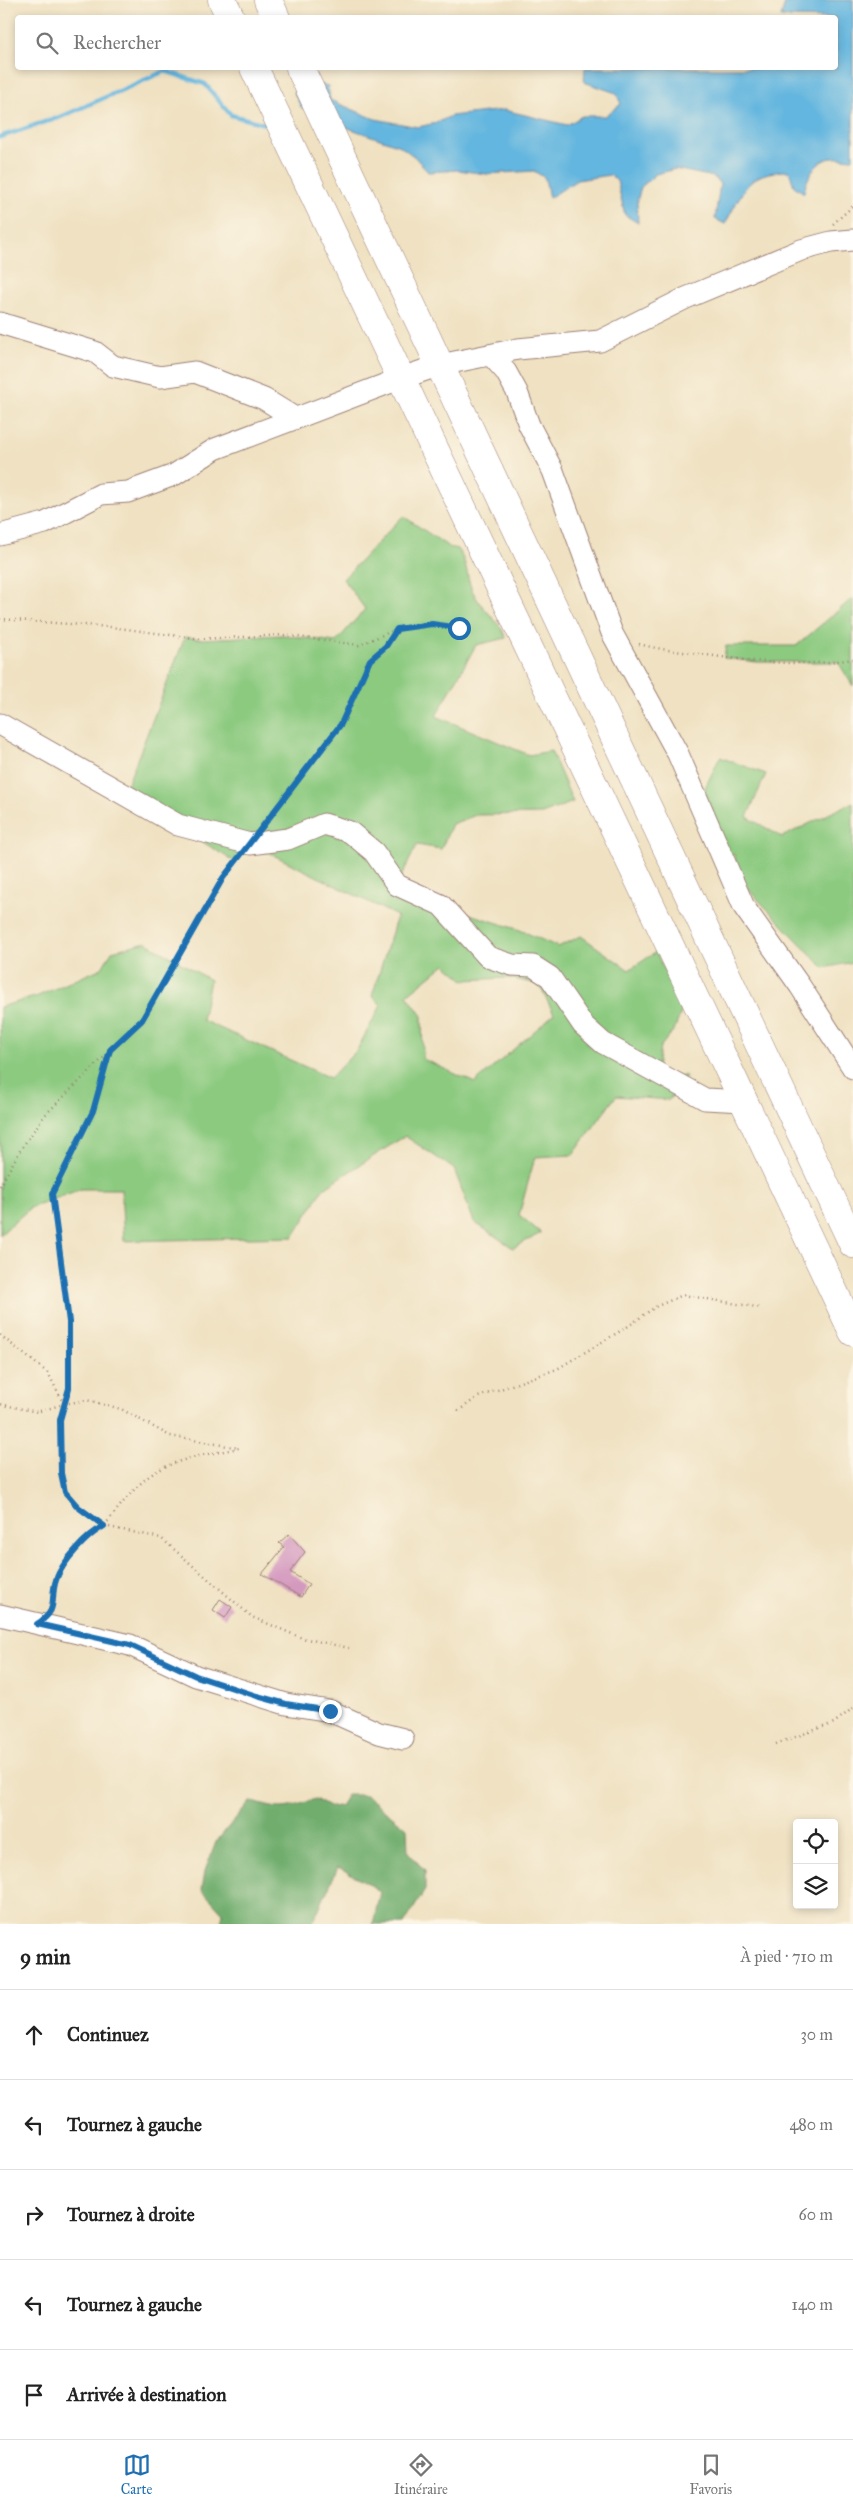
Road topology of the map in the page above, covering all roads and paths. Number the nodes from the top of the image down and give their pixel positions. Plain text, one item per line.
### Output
1 (222, 0) edge
2 (268, 0) edge
3 (230, 15) edge
4 (275, 15) edge
5 (255, 70) edge
6 (301, 70) edge
7 (853, 240) edge
8 (0, 323) edge
9 (491, 355) junction
10 (440, 365) junction
11 (402, 378) junction
12 (295, 418) junction
13 (0, 535) edge
14 (0, 619) edge
15 (469, 628) dead end
16 (397, 629) junction
17 (612, 633) junction
18 (853, 659) edge
19 (0, 724) edge
20 (250, 844) junction
21 (110, 1050) junction
22 (853, 1068) edge
23 (744, 1101) junction
24 (0, 1186) edge
25 (853, 1244) edge
26 (762, 1308) dead end
27 (853, 1332) edge
28 (0, 1335) edge
29 (0, 1404) edge
30 (64, 1404) junction
31 (458, 1412) dead end
32 (104, 1526) junction
33 (0, 1615) edge
34 (37, 1624) junction
35 (349, 1648) dead end
36 (853, 1708) edge
37 (403, 1739) dead end
38 (776, 1744) dead end

1 - 3 highway
2 - 4 highway
5 - 11 highway
6 - 10 highway
7 - 9 street
8 - 12 street
9 - 10 street
9 - 17 street
10 - 11 street
10 - 25 highway
11 - 12 street
11 - 23 highway
12 - 13 street
14 - 16 path
15 - 16 path
16 - 20 path
17 - 18 path
17 - 22 street
19 - 20 street
20 - 21 path
20 - 23 street
21 - 24 path
21 - 30 path
23 - 27 highway
26 - 31 path
28 - 30 path
29 - 30 path
30 - 32 path
30 - 32 path
32 - 34 path
32 - 35 path
33 - 34 street
34 - 37 street
36 - 38 path

